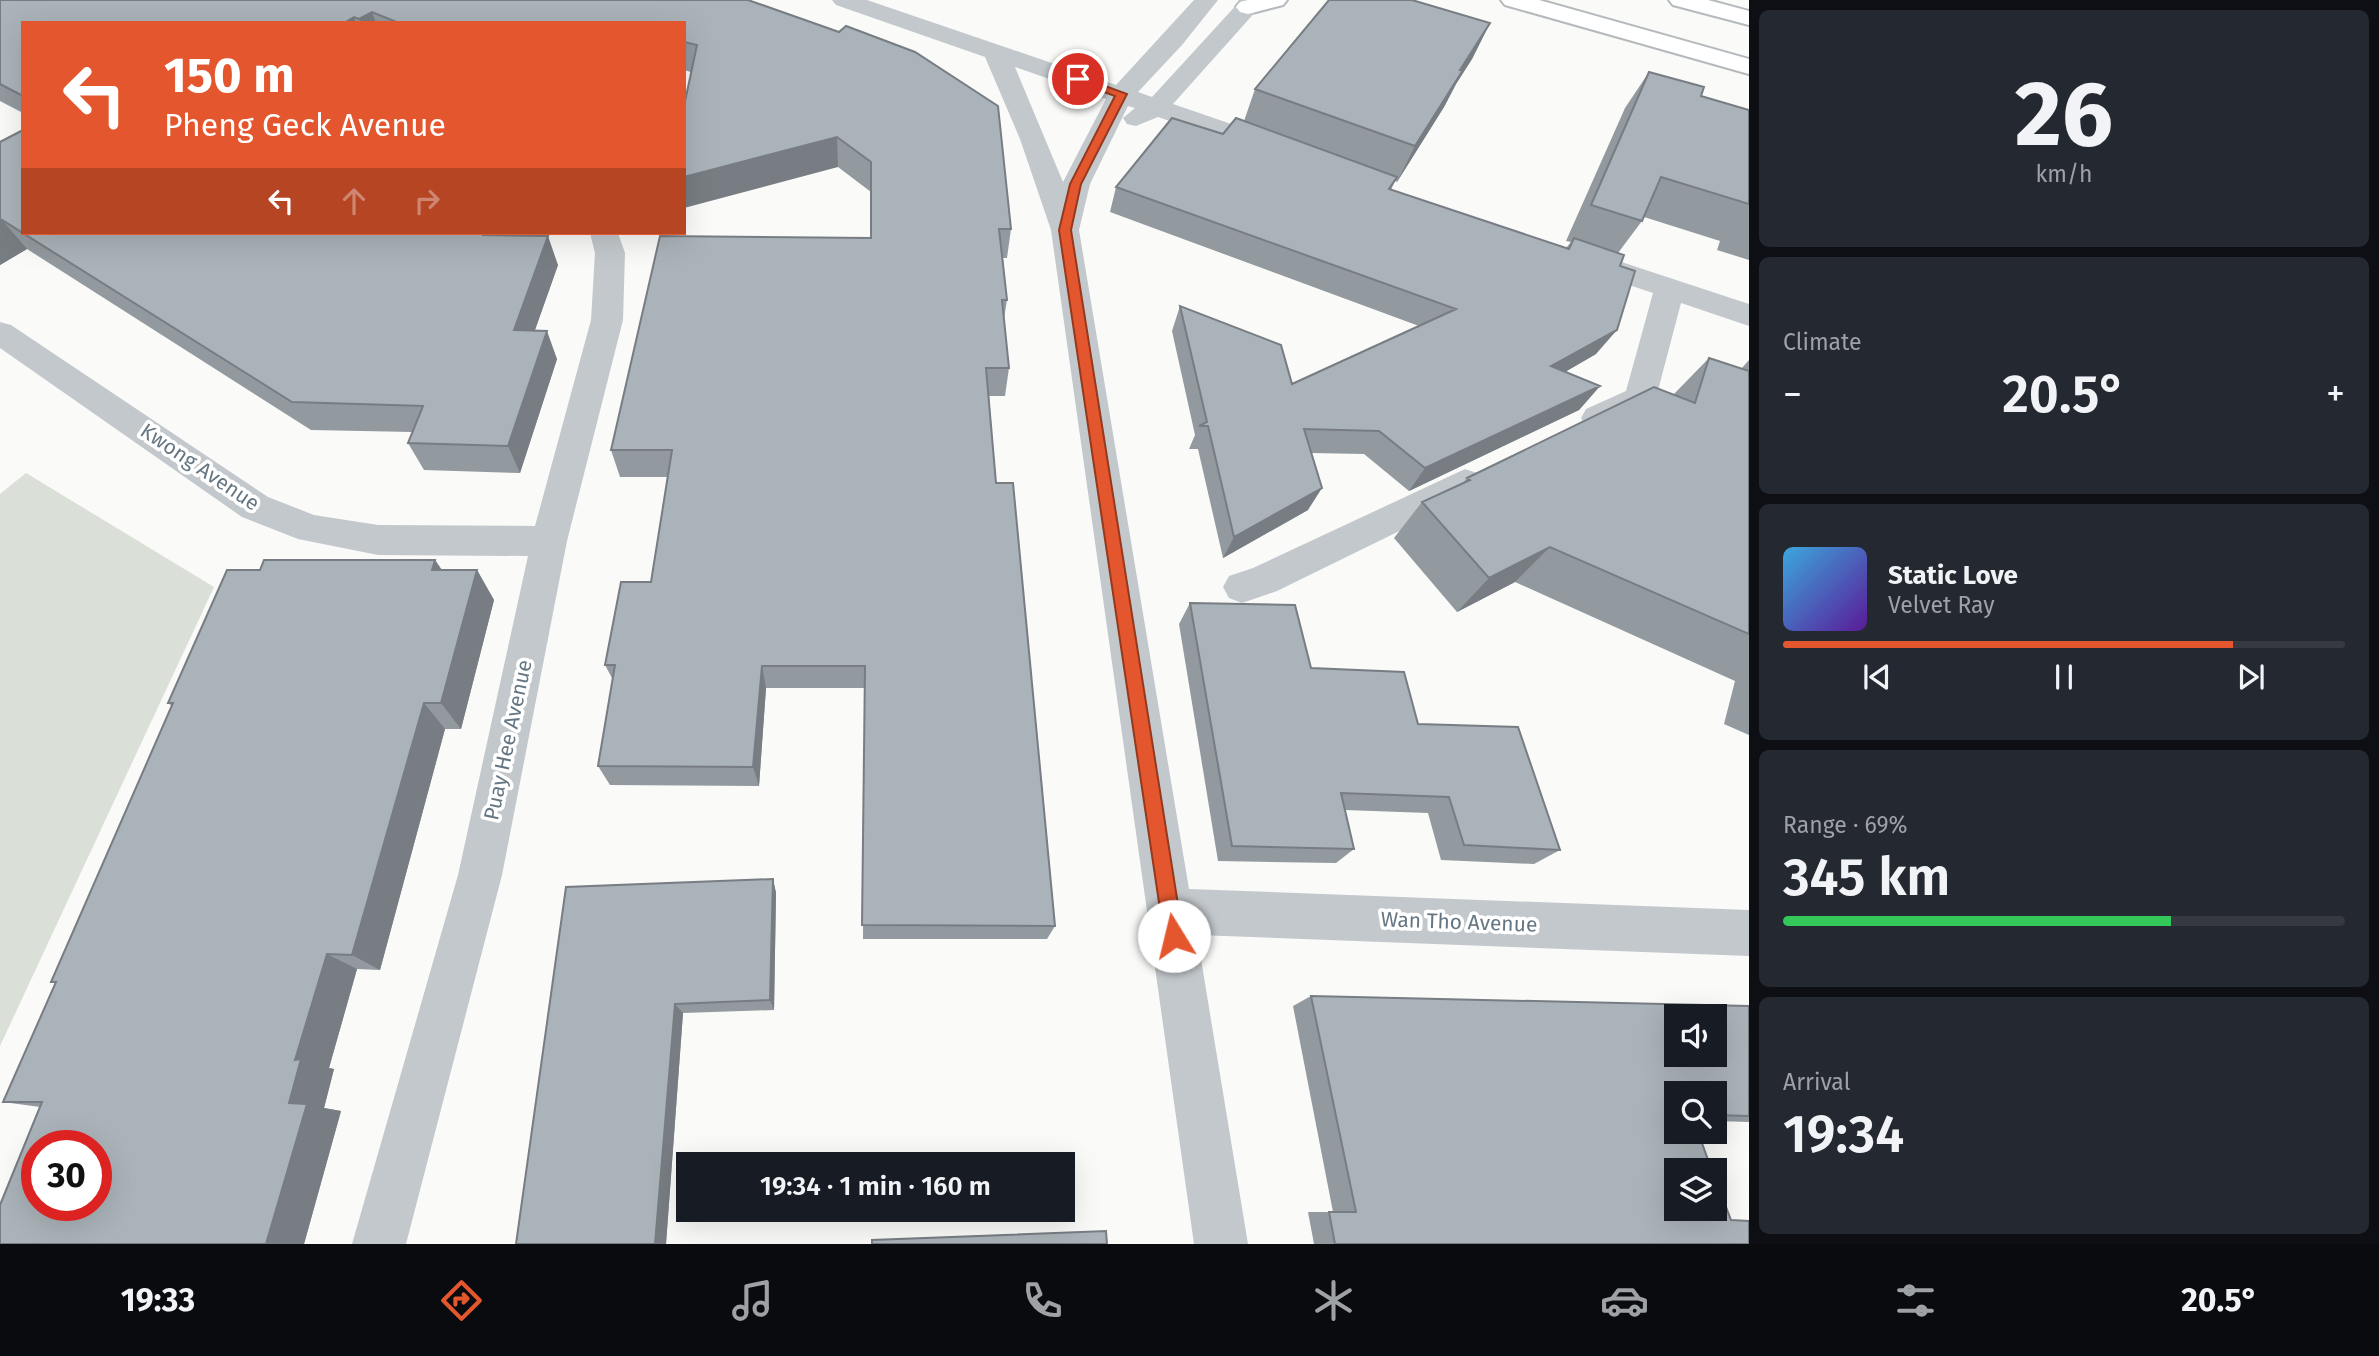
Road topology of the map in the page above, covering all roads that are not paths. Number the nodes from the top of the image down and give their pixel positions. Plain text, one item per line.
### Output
1 (844, 0) edge
2 (1206, 0) edge
3 (1275, 0) edge
4 (1513, 0) edge
5 (1681, 0) edge
6 (1251, 4) edge
7 (1749, 18) edge
8 (994, 50) junction
9 (1749, 67) edge
10 (1121, 94) junction
11 (1157, 107) junction
12 (1099, 136) junction
13 (1302, 158) edge
14 (1065, 230) junction
15 (605, 235) edge
16 (1554, 250) edge
17 (1670, 289) junction
18 (1749, 315) edge
19 (0, 333) edge
20 (1564, 435) edge
21 (1490, 471) edge
22 (549, 541) junction
23 (1242, 587) dead end
24 (1170, 911) junction
25 (1749, 933) edge
26 (379, 1244) edge
27 (1221, 1244) edge

1 - 8 street
2 - 10 street
3 - 6 main road
4 - 9 main road
5 - 7 main road
6 - 11 street
8 - 10 street
8 - 14 street
10 - 11 street
10 - 12 street
11 - 12 street
11 - 13 street
12 - 14 street
14 - 24 street
15 - 22 street, Puay Hee Avenue
16 - 17 street
17 - 18 street
17 - 20 street
19 - 22 street, Kwong Avenue
21 - 23 street
22 - 26 street, Puay Hee Avenue
24 - 25 street, Wan Tho Avenue
24 - 27 street

